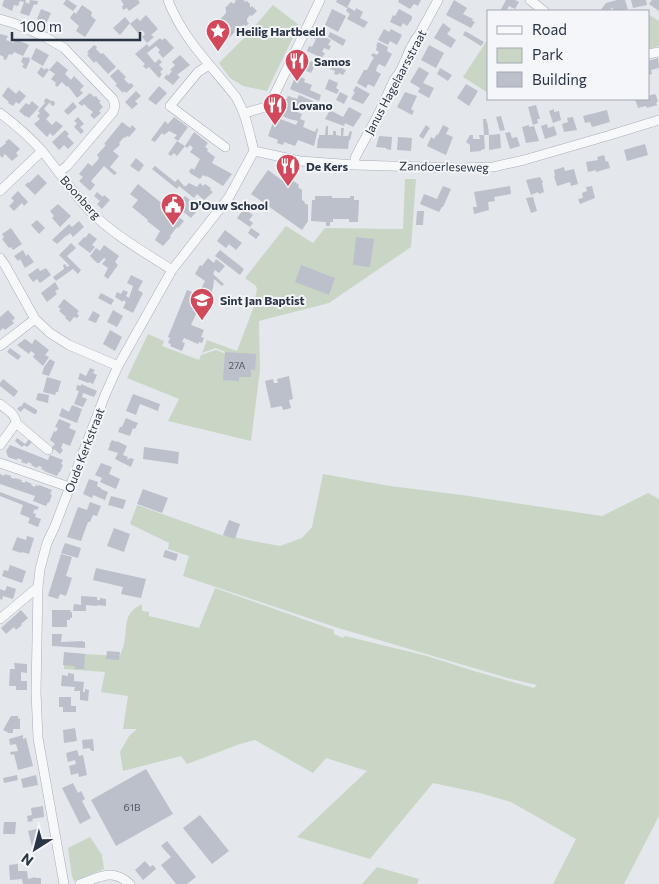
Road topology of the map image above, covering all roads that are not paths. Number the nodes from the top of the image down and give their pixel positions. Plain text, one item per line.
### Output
1 (168, 0) edge
2 (320, 0) edge
3 (438, 0) edge
4 (530, 0) edge
5 (543, 10) edge
6 (0, 19) edge
7 (210, 65) junction
8 (244, 113) junction
9 (0, 114) edge
10 (659, 120) edge
11 (225, 147) dead end
12 (42, 151) junction
13 (254, 151) junction
14 (355, 164) junction
15 (59, 172) junction
16 (0, 191) edge
17 (0, 258) edge
18 (172, 270) junction
19 (34, 318) junction
20 (0, 346) edge
21 (118, 366) junction
22 (0, 404) edge
23 (16, 423) junction
24 (0, 445) edge
25 (48, 450) dead end
26 (0, 463) edge
27 (69, 487) junction
28 (38, 587) junction
29 (0, 619) edge
30 (64, 884) edge
31 (80, 884) edge
32 (130, 884) edge

1 - 7 street
2 - 8 street
3 - 14 street, Janus Hagelaarsstraat
4 - 5 street
6 - 15 street
7 - 8 street
7 - 11 street
8 - 13 street
9 - 12 street, Boonberg
10 - 14 street, Zandoerleseweg
12 - 15 street, Boonberg
12 - 16 street
13 - 14 street, Zandoerleseweg
13 - 18 street, Oude Kerkstraat
15 - 18 street, Boonberg
17 - 19 street
18 - 21 street, Oude Kerkstraat
19 - 20 street
19 - 21 street
21 - 27 street, Oude Kerkstraat
22 - 23 street
23 - 24 street
23 - 25 street
26 - 27 street
27 - 28 street, Oude Kerkstraat
28 - 29 street
28 - 30 street, Oude Kerkstraat
31 - 32 street

